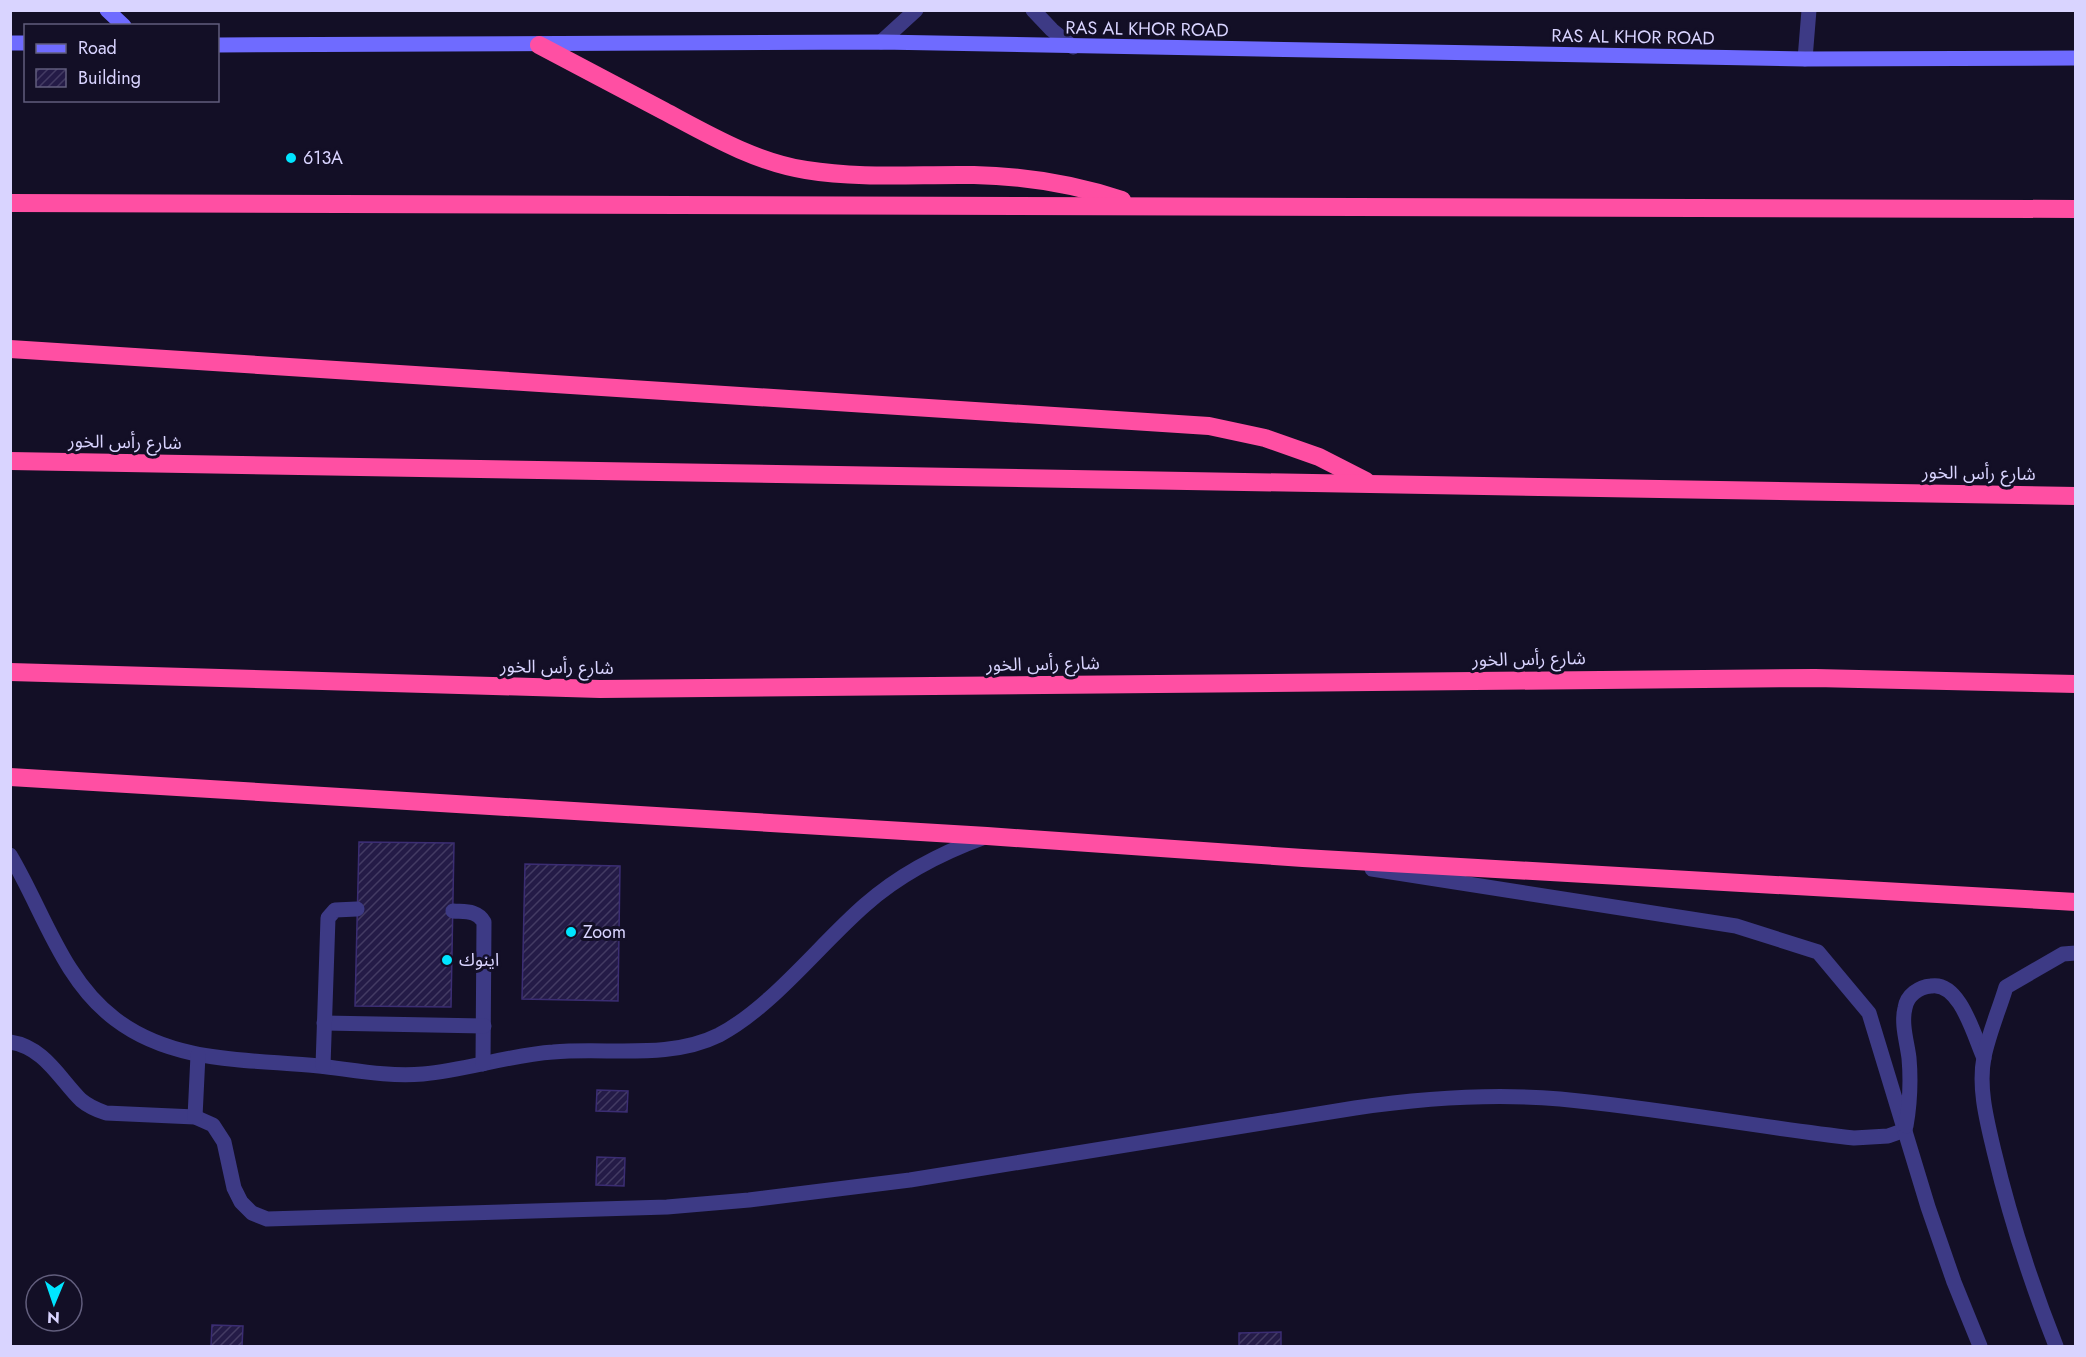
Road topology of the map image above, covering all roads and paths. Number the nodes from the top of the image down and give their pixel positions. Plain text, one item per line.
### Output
1 (107, 10) edge
2 (916, 10) edge
3 (1033, 10) edge
4 (1809, 10) edge
5 (122, 24) edge
6 (881, 42) junction
7 (219, 45) edge
8 (540, 45) junction
9 (1073, 47) junction
10 (2076, 58) edge
11 (1805, 59) junction
12 (10, 203) edge
13 (1138, 206) junction
14 (2076, 210) edge
15 (10, 349) edge
16 (10, 461) edge
17 (1371, 483) junction
18 (2076, 496) edge
19 (10, 672) edge
20 (2076, 684) edge
21 (10, 777) edge
22 (987, 836) junction
23 (10, 855) edge
24 (1303, 858) junction
25 (2076, 902) edge
26 (357, 909) dead end
27 (453, 911) dead end
28 (2076, 952) edge
29 (324, 1023) junction
30 (483, 1026) junction
31 (10, 1042) edge
32 (198, 1055) junction
33 (1984, 1058) junction
34 (483, 1064) junction
35 (323, 1066) junction
36 (195, 1117) junction
37 (1905, 1130) junction
38 (1980, 1347) edge
39 (2056, 1347) edge

1 - 5 street
2 - 6 street
3 - 9 street
4 - 11 street
6 - 8 street, RAS AL KHOR ROAD
6 - 9 street, RAS AL KHOR ROAD
7 - 8 street, RAS AL KHOR ROAD
8 - 13 highway
9 - 11 street, RAS AL KHOR ROAD
10 - 11 street, RAS AL KHOR ROAD
12 - 13 highway
13 - 14 highway
15 - 17 highway
16 - 17 highway, شارع رأس الخور
17 - 18 highway, شارع رأس الخور
19 - 20 highway, شارع رأس الخور
21 - 22 highway
22 - 24 highway
22 - 34 street
23 - 32 street
24 - 25 highway
24 - 37 street
26 - 29 street
27 - 30 street
28 - 33 street
29 - 30 street
29 - 35 street
30 - 34 street
31 - 36 street
32 - 35 street
32 - 36 street
33 - 37 street
33 - 39 street
34 - 35 street
36 - 37 street
37 - 38 street

